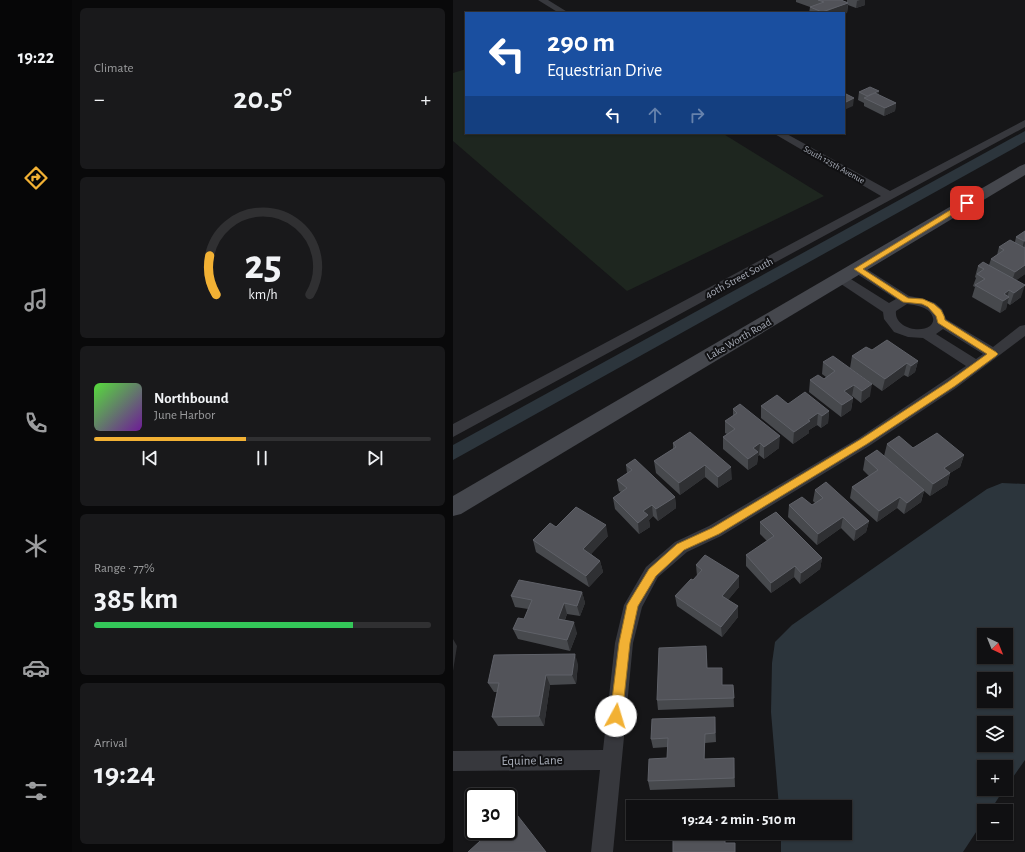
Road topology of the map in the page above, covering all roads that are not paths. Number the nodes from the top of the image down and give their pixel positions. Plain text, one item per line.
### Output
1 (542, 0) edge
2 (563, 12) edge
3 (1025, 123) edge
4 (780, 134) edge
5 (1025, 169) edge
6 (890, 196) junction
7 (858, 269) junction
8 (841, 279) junction
9 (906, 300) junction
10 (890, 310) junction
11 (941, 322) junction
12 (1025, 329) edge
13 (925, 333) junction
14 (993, 354) junction
15 (976, 366) junction
16 (453, 431) edge
17 (453, 507) edge
18 (611, 760) junction
19 (453, 762) edge
20 (602, 852) edge

1 - 2 street
3 - 6 street, 40th Street South
4 - 6 street, South 125th Avenue
5 - 7 street, Lake Worth Road
6 - 16 street, 40th Street South
7 - 8 street, Lake Worth Road
7 - 9 street
8 - 10 street
8 - 17 street, Lake Worth Road
9 - 10 street
9 - 11 street
10 - 13 street
11 - 13 street
11 - 14 street
12 - 14 street
13 - 15 street
14 - 15 street
15 - 18 street
18 - 19 street, Equine Lane
18 - 20 street

